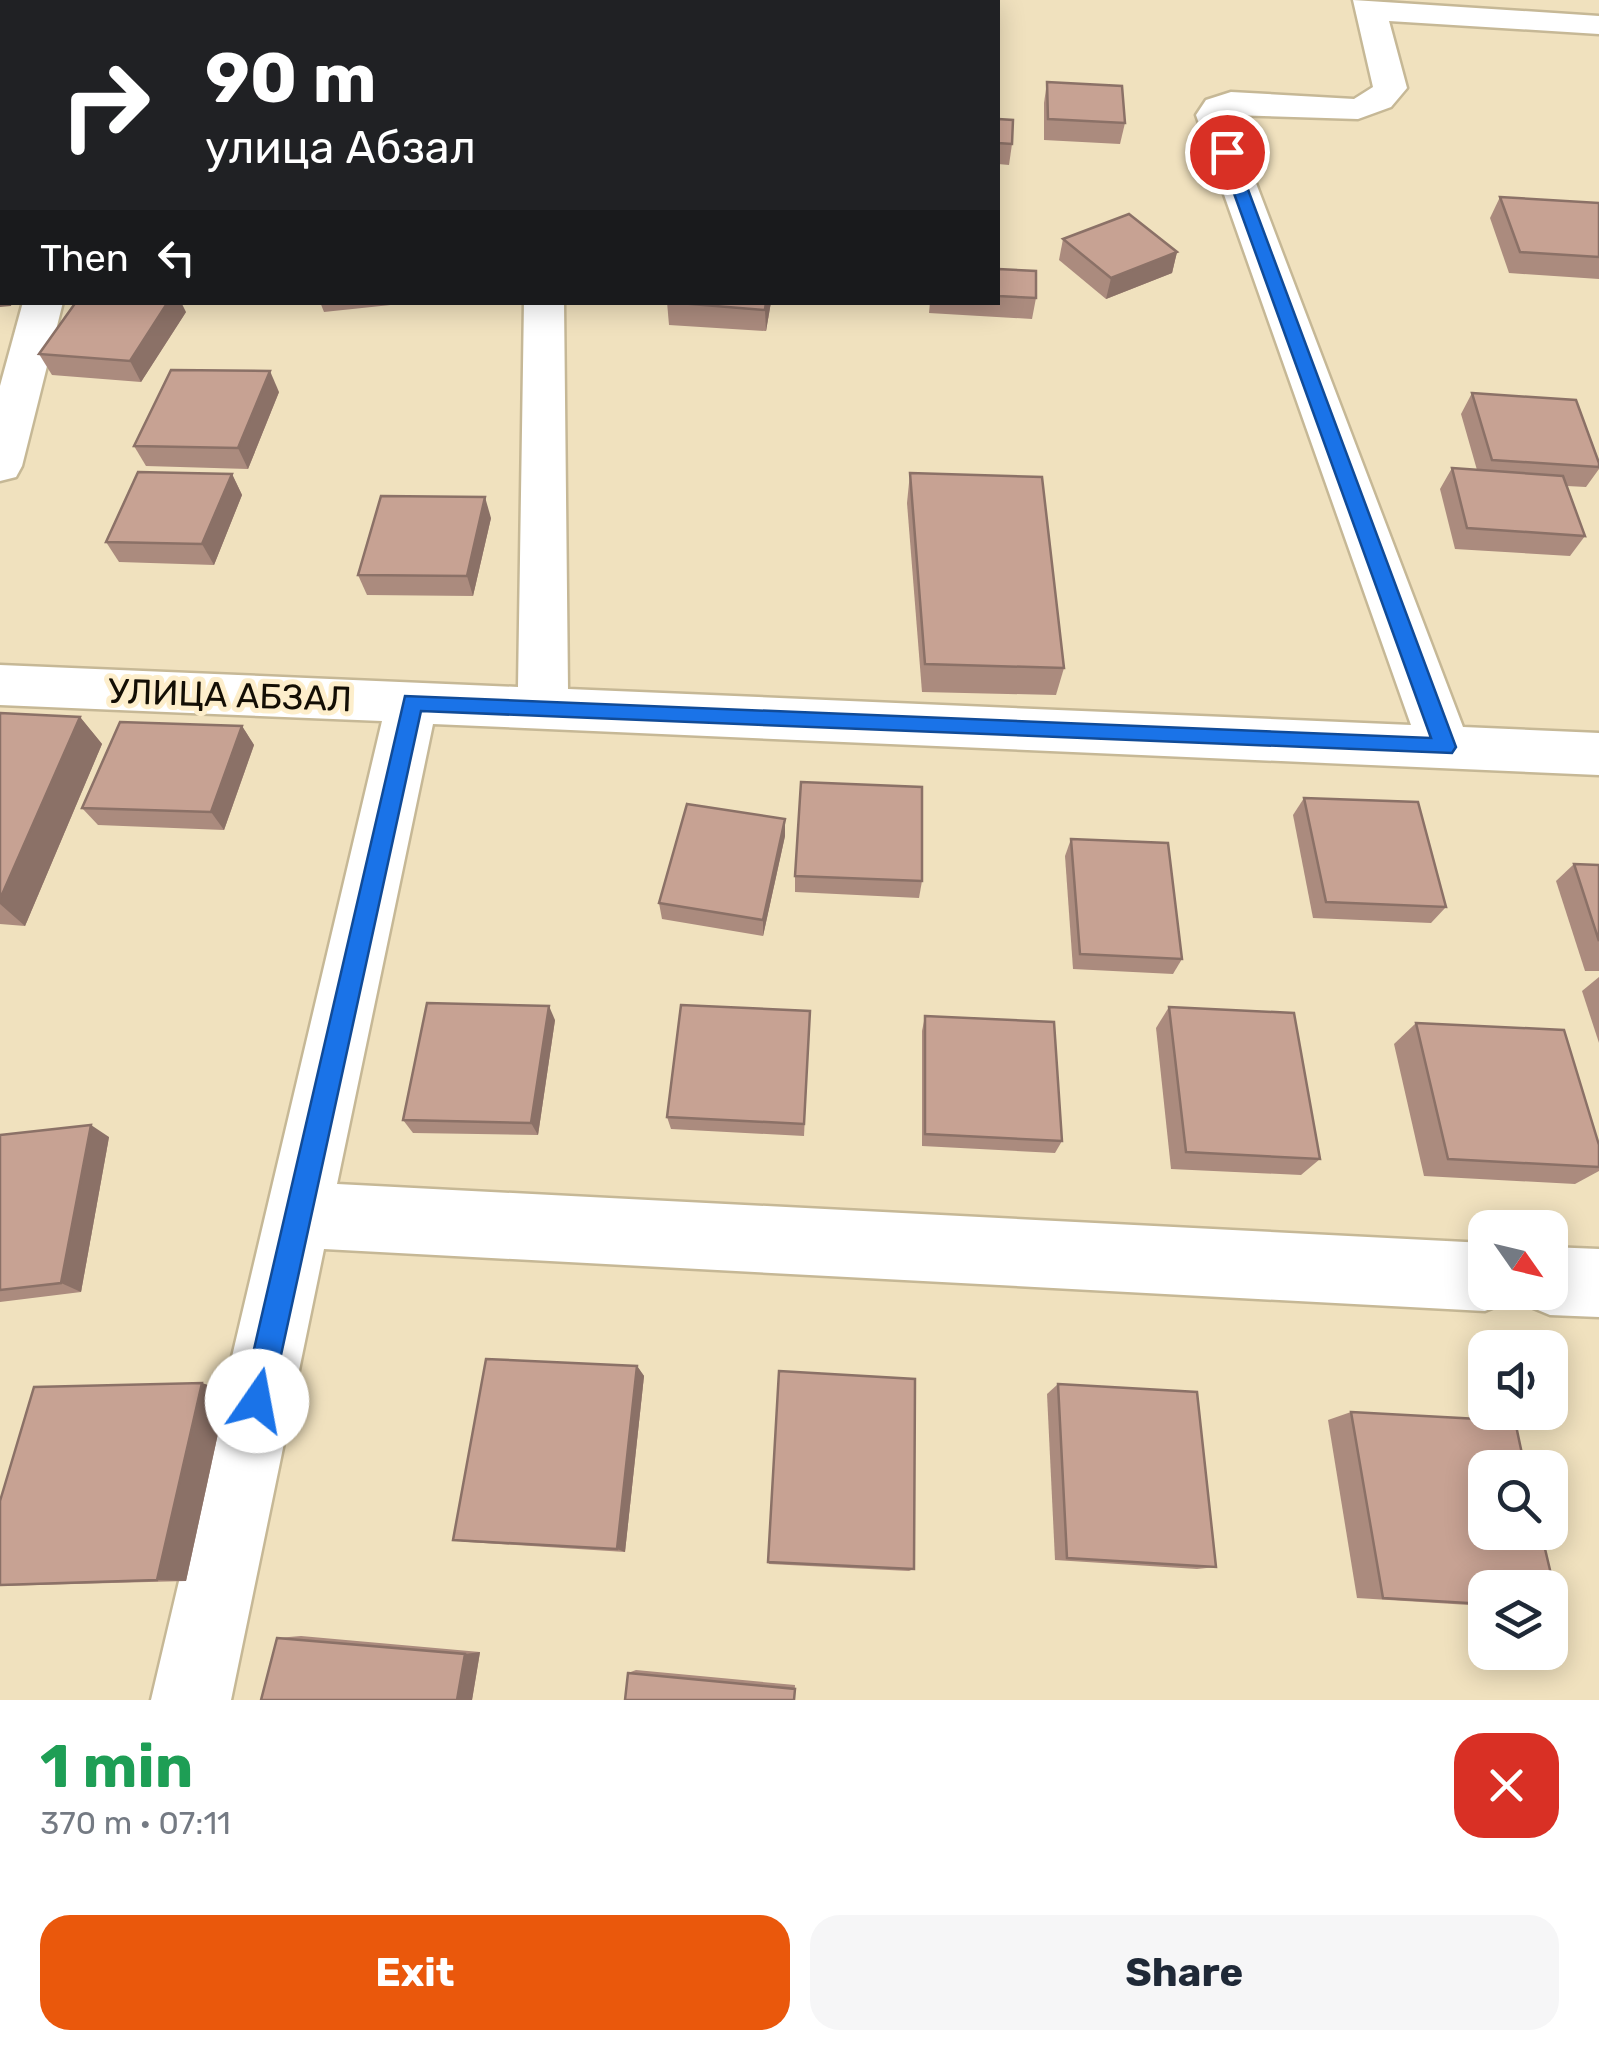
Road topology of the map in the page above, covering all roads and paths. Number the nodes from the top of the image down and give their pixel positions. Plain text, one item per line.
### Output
1 (1369, 5) edge
2 (1599, 25) edge
3 (42, 305) edge
4 (544, 305) edge
5 (0, 466) edge
6 (0, 685) edge
7 (412, 702) junction
8 (543, 708) junction
9 (1445, 747) junction
10 (1599, 754) edge
11 (298, 1215) junction
12 (1468, 1276) edge
13 (1568, 1282) edge
14 (1599, 1284) edge
15 (190, 1700) edge

1 - 2 street
1 - 9 street
3 - 5 street
4 - 8 street
6 - 7 street, УЛИЦА АБЗАЛ
7 - 8 street, УЛИЦА АБЗАЛ
7 - 11 street
8 - 9 street, УЛИЦА АБЗАЛ
9 - 10 street, УЛИЦА АБЗАЛ
11 - 12 street
11 - 15 street
13 - 14 street

